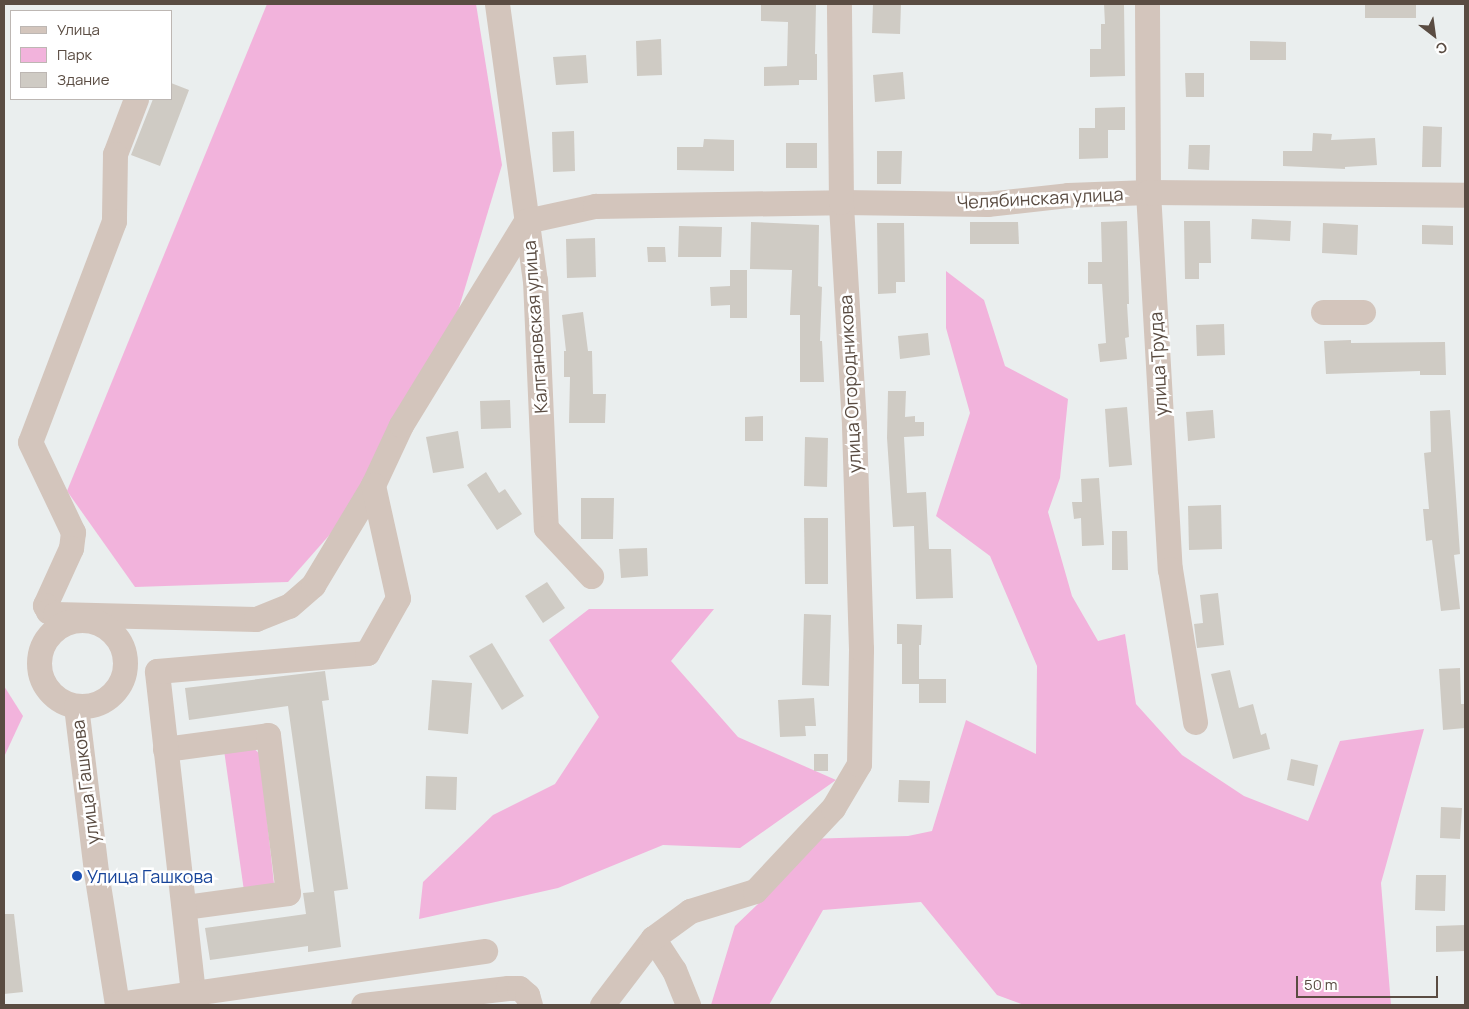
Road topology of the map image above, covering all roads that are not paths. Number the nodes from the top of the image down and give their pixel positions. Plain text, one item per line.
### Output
1 (497, 4) edge
2 (839, 4) edge
3 (1147, 4) edge
4 (136, 100) edge
5 (1148, 192) junction
6 (1465, 195) edge
7 (840, 202) junction
8 (526, 221) junction
9 (1323, 312) dead end
10 (1363, 312) dead end
11 (373, 485) junction
12 (590, 576) dead end
13 (76, 706) dead end
14 (1195, 722) dead end
15 (164, 749) junction
16 (184, 907) junction
17 (653, 938) junction
18 (485, 952) dead end
19 (194, 993) junction
20 (117, 1005) edge
21 (362, 1005) edge
22 (530, 1005) edge
23 (602, 1005) edge
24 (688, 1005) edge

1 - 8 street, Калгановская улица
2 - 7 street, улица Огородникова
3 - 5 street, улица Труда
4 - 11 street
5 - 6 street, Челябинская улица
5 - 7 street, Челябинская улица
5 - 14 street, улица Труда
7 - 8 street, Челябинская улица
7 - 17 street, улица Огородникова
8 - 11 street
8 - 12 street, Калгановская улица
9 - 10 street
11 - 15 street
13 - 20 street, улица Гашкова
15 - 16 street
15 - 16 street
16 - 19 street
17 - 23 street
17 - 24 street
18 - 19 street
19 - 20 street
21 - 22 street

